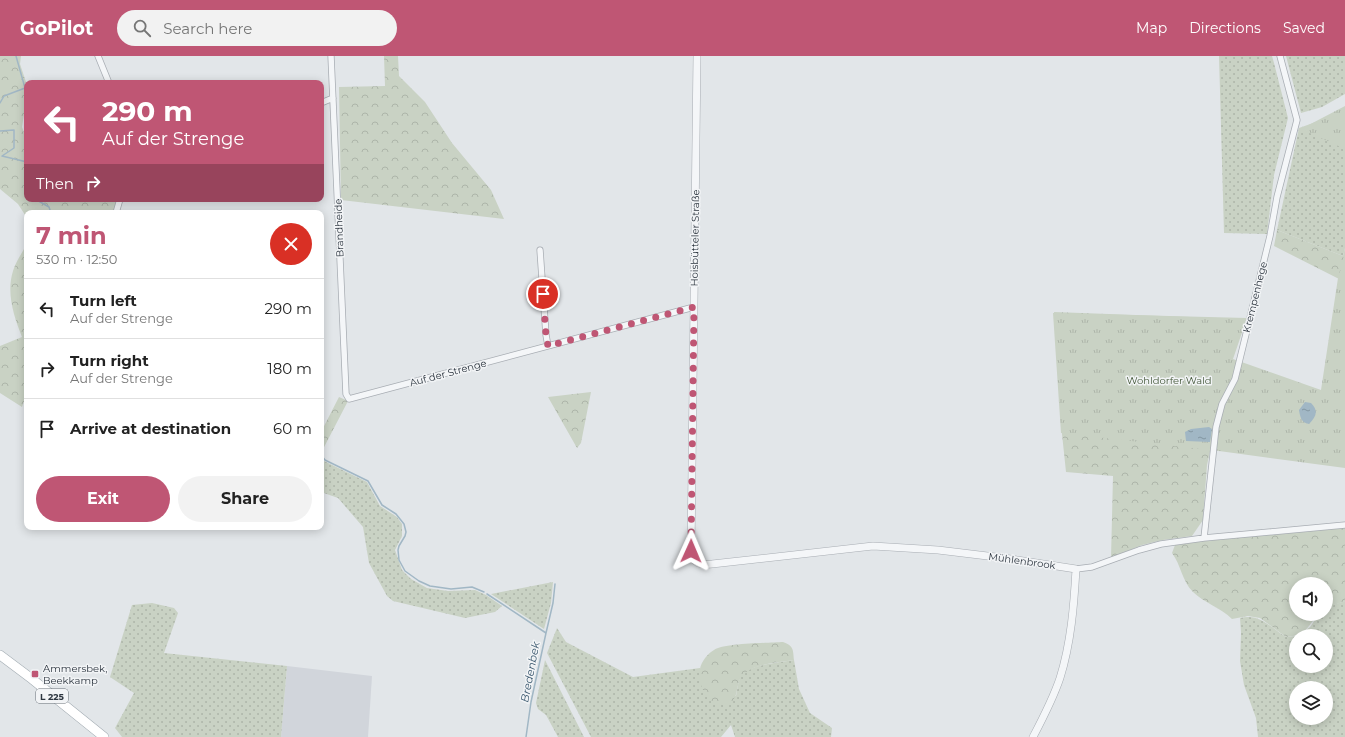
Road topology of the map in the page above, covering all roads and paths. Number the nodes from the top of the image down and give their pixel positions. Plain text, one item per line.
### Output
1 (98, 56) edge
2 (331, 56) edge
3 (697, 56) edge
4 (1280, 56) edge
5 (108, 80) edge
6 (333, 98) junction
7 (324, 102) edge
8 (540, 250) dead end
9 (694, 307) junction
10 (548, 346) junction
11 (349, 399) joint
12 (1345, 525) edge
13 (1204, 538) junction
14 (696, 563) joint
15 (1076, 569) junction
16 (0, 655) edge
17 (104, 737) edge
18 (1033, 737) edge

1 - 5 street
2 - 6 street, Brandheide
3 - 9 street, Hoisbütteler Straße
4 - 13 street, Krempenhege
6 - 7 street
6 - 11 street, Brandheide
8 - 10 street
9 - 10 street, Auf der Strenge
9 - 14 street, Hoisbütteler Straße
10 - 11 street, Auf der Strenge
12 - 13 street, Mühlenbrook
13 - 15 street, Mühlenbrook
14 - 15 street, Mühlenbrook
15 - 18 street
16 - 17 main road, L 225

